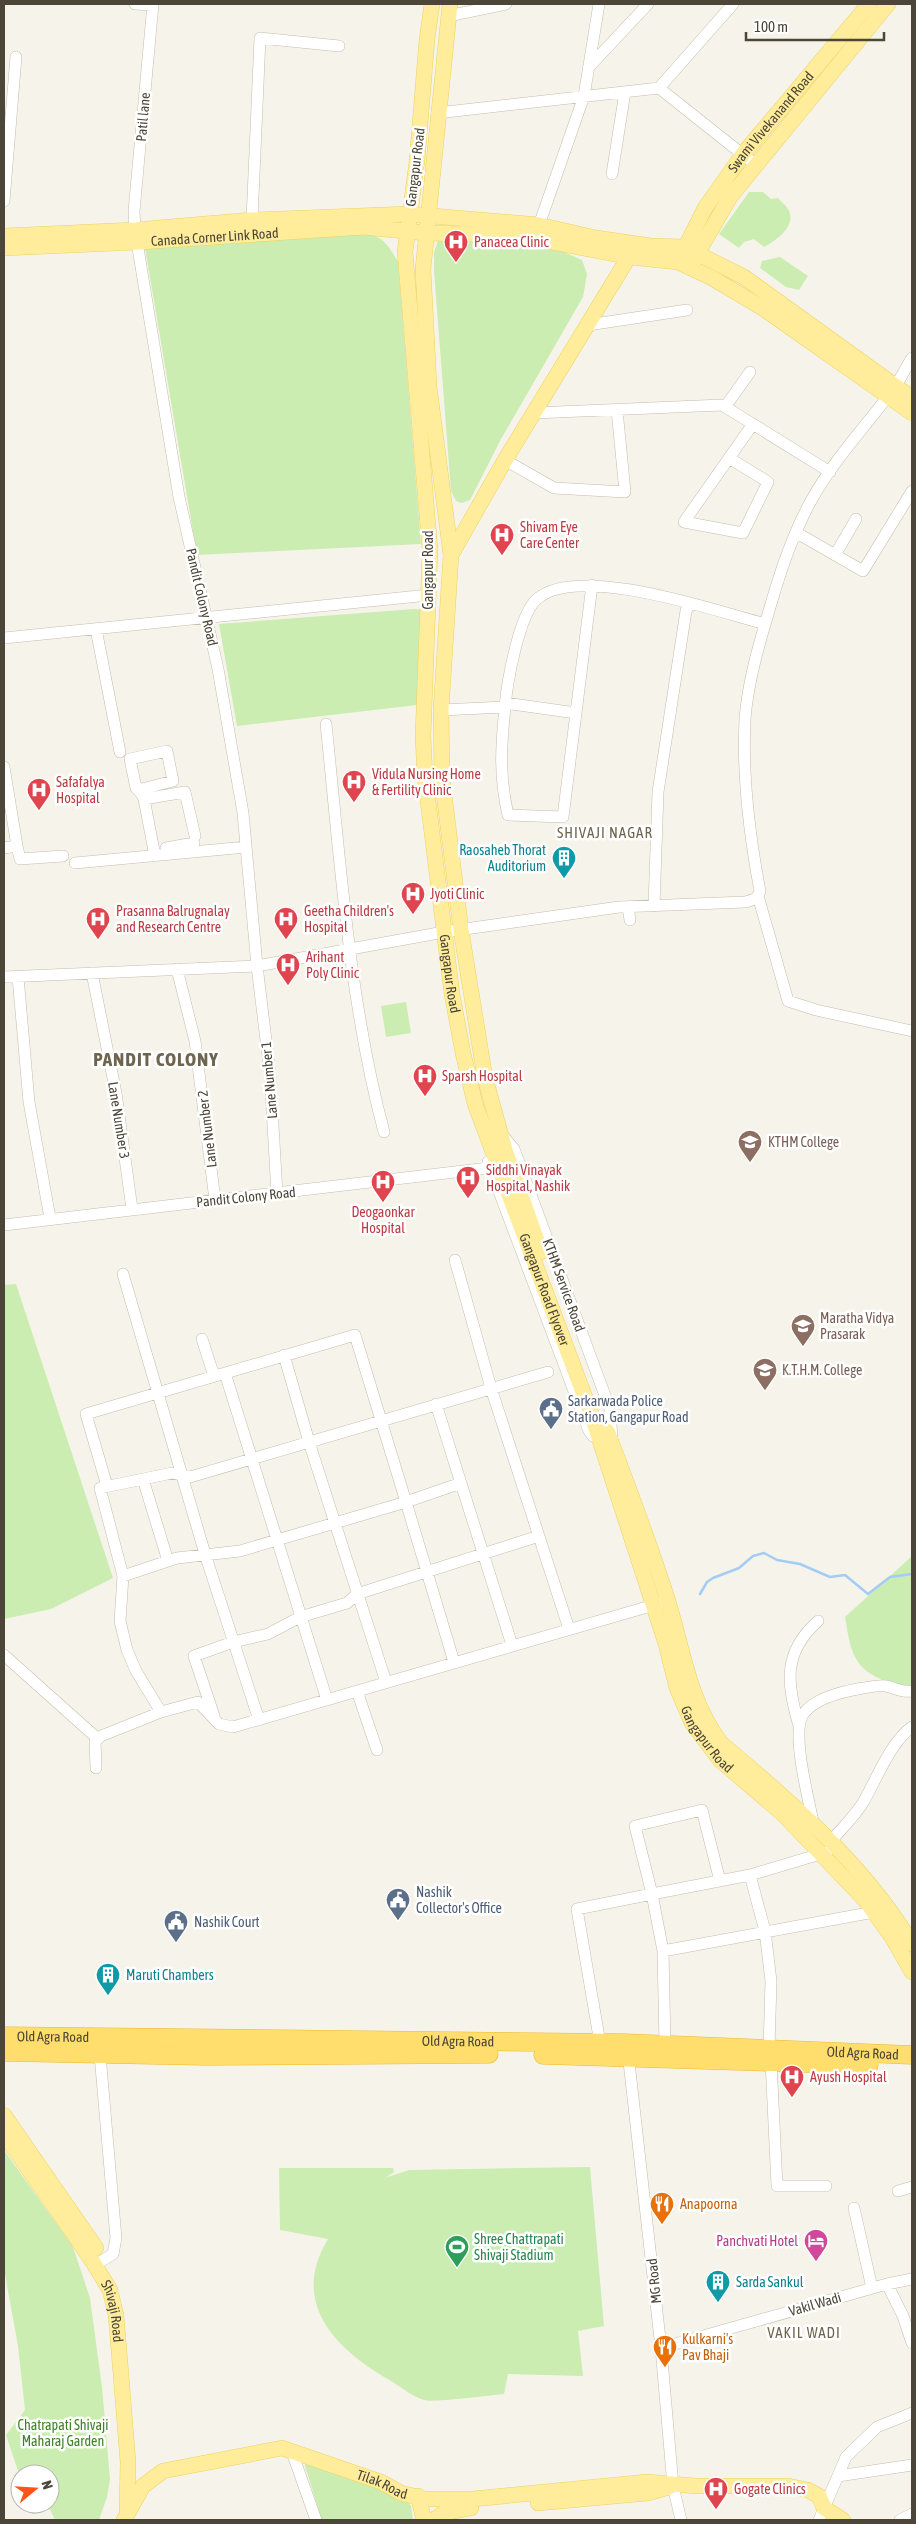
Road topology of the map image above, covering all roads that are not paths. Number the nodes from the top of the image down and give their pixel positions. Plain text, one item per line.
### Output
1 (135, 4) edge
2 (153, 4) edge
3 (432, 4) edge
4 (506, 4) edge
5 (598, 4) edge
6 (648, 4) edge
7 (733, 4) edge
8 (869, 4) edge
9 (888, 4) edge
10 (449, 10) edge
11 (338, 46) dead end
12 (16, 57) dead end
13 (588, 68) junction
14 (659, 88) junction
15 (625, 92) junction
16 (584, 96) junction
17 (437, 113) junction
18 (743, 154) junction
19 (756, 165) junction
20 (612, 174) dead end
21 (4, 201) edge
22 (409, 214) junction
23 (428, 215) junction
24 (252, 220) junction
25 (539, 225) junction
26 (407, 232) junction
27 (426, 233) junction
28 (4, 236) edge
29 (136, 236) junction
30 (4, 248) edge
31 (632, 250) junction
32 (687, 257) junction
33 (686, 310) dead end
34 (588, 325) junction
35 (912, 358) edge
36 (750, 372) dead end
37 (892, 390) junction
38 (912, 398) edge
39 (725, 407) junction
40 (617, 410) junction
41 (912, 413) edge
42 (534, 414) junction
43 (753, 424) junction
44 (729, 458) junction
45 (505, 460) junction
46 (830, 472) junction
47 (912, 491) edge
48 (856, 519) dead end
49 (797, 533) junction
50 (451, 555) junction
51 (835, 555) junction
52 (592, 585) junction
53 (429, 595) junction
54 (690, 604) junction
55 (207, 618) junction
56 (765, 624) junction
57 (96, 629) junction
58 (4, 638) edge
59 (505, 705) junction
60 (441, 710) junction
61 (576, 713) junction
62 (326, 724) dead end
63 (120, 752) dead end
64 (4, 767) edge
65 (17, 846) junction
66 (246, 847) junction
67 (4, 848) edge
68 (169, 851) junction
69 (154, 853) junction
70 (62, 856) dead end
71 (74, 863) dead end
72 (758, 896) junction
73 (654, 906) junction
74 (628, 907) junction
75 (630, 920) dead end
76 (461, 930) junction
77 (444, 932) junction
78 (350, 951) junction
79 (256, 966) junction
80 (177, 970) junction
81 (92, 973) junction
82 (4, 977) edge
83 (18, 977) junction
84 (912, 1031) edge
85 (384, 1132) dead end
86 (493, 1132) junction
87 (496, 1158) junction
88 (277, 1194) junction
89 (215, 1200) junction
90 (132, 1209) junction
91 (50, 1218) junction
92 (4, 1225) edge
93 (456, 1260) dead end
94 (123, 1274) dead end
95 (202, 1339) dead end
96 (284, 1356) junction
97 (548, 1372) dead end
98 (219, 1375) junction
99 (491, 1388) junction
100 (159, 1393) junction
101 (436, 1404) junction
102 (380, 1421) junction
103 (309, 1442) junction
104 (608, 1446) junction
105 (250, 1459) junction
106 (181, 1475) junction
107 (143, 1479) junction
108 (461, 1483) junction
109 (107, 1486) junction
110 (406, 1502) junction
111 (335, 1523) junction
112 (539, 1536) junction
113 (276, 1541) junction
114 (483, 1553) junction
115 (205, 1554) junction
116 (168, 1561) junction
117 (427, 1571) junction
118 (123, 1576) junction
119 (356, 1594) junction
120 (661, 1603) junction
121 (300, 1617) junction
122 (818, 1621) dead end
123 (569, 1628) junction
124 (234, 1642) junction
125 (512, 1645) junction
126 (4, 1655) edge
127 (454, 1662) junction
128 (386, 1682) junction
129 (357, 1691) junction
130 (912, 1691) edge
131 (326, 1700) junction
132 (160, 1712) junction
133 (215, 1720) junction
134 (259, 1720) junction
135 (798, 1726) junction
136 (912, 1727) edge
137 (98, 1738) junction
138 (377, 1750) dead end
139 (96, 1768) dead end
140 (813, 1822) junction
141 (835, 1844) junction
142 (823, 1854) junction
143 (750, 1875) junction
144 (720, 1881) junction
145 (652, 1894) junction
146 (874, 1912) junction
147 (765, 1931) junction
148 (908, 1948) edge
149 (663, 1951) junction
150 (912, 1972) edge
151 (600, 2043) junction
152 (665, 2044) junction
153 (4, 2048) edge
154 (627, 2050) junction
155 (100, 2055) junction
156 (770, 2055) junction
157 (912, 2055) edge
158 (912, 2067) edge
159 (4, 2116) edge
160 (4, 2134) edge
161 (826, 2186) dead end
162 (912, 2187) edge
163 (898, 2191) dead end
164 (854, 2208) dead end
165 (99, 2262) junction
166 (912, 2279) edge
167 (887, 2284) junction
168 (872, 2288) junction
169 (911, 2338) edge
170 (661, 2348) junction
171 (912, 2413) edge
172 (292, 2452) junction
173 (912, 2465) edge
174 (838, 2476) junction
175 (143, 2486) junction
176 (673, 2486) junction
177 (418, 2496) junction
178 (822, 2514) edge
179 (912, 2514) edge
180 (127, 2518) edge
181 (316, 2520) edge
182 (424, 2520) edge
183 (433, 2520) edge
184 (681, 2520) edge
185 (843, 2520) edge
186 (900, 2520) edge

1 - 2 street
2 - 29 street, Patil lane
3 - 22 main road, Gangapur Road
4 - 10 street
5 - 13 street
6 - 13 street
7 - 14 street
8 - 18 main road, Swami Vivekanand Road
9 - 19 main road
10 - 17 main road, Gangapur Road
11 - 24 street
12 - 21 street
13 - 16 street
14 - 15 street
14 - 18 street
15 - 16 street
15 - 20 street
16 - 17 street
16 - 25 street
17 - 23 main road, Gangapur Road
18 - 19 street
18 - 32 main road, Swami Vivekanand Road
19 - 32 main road
22 - 23 main road, Canada Corner Link Road
22 - 24 main road, Canada Corner Link Road
22 - 26 main road, Gangapur Road
23 - 25 main road, Canada Corner Link Road
23 - 27 main road, Gangapur Road
24 - 29 main road, Canada Corner Link Road
25 - 31 main road, Canada Corner Link Road
26 - 27 main road, Canada Corner Link Road
26 - 29 main road, Canada Corner Link Road
26 - 53 main road, Gangapur Road
27 - 31 main road, Canada Corner Link Road
27 - 50 main road, Gangapur Road
28 - 29 main road, Canada Corner Link Road
29 - 30 main road, Canada Corner Link Road
29 - 55 street, Pandit Colony Road
31 - 32 main road
31 - 34 main road
32 - 37 main road
33 - 34 street
34 - 42 main road
35 - 37 street
36 - 39 street
37 - 38 main road
37 - 41 main road
37 - 46 street
39 - 40 street
39 - 43 street
40 - 42 street
40 - 45 street
42 - 45 main road
43 - 44 street
43 - 46 street
44 - 44 street
45 - 50 main road
46 - 49 street
47 - 51 street
48 - 51 street
49 - 51 street
49 - 56 street
50 - 60 main road, Gangapur Road
52 - 54 street
52 - 59 street
52 - 61 street
53 - 55 street
53 - 77 main road, Gangapur Road
54 - 56 street
54 - 73 street
55 - 57 street
55 - 66 street, Pandit Colony Road
56 - 72 street
57 - 58 street
57 - 63 street
59 - 60 street
59 - 61 street
59 - 61 street
60 - 76 main road, Gangapur Road
62 - 78 street
64 - 65 street
65 - 67 street
65 - 70 street
66 - 68 street
66 - 79 street, Pandit Colony Road
68 - 69 street
68 - 69 street
69 - 71 street
72 - 73 street
72 - 84 street
73 - 74 street
74 - 75 street
74 - 76 street
76 - 77 street
76 - 86 main road, Gangapur Road
77 - 78 street
77 - 86 main road, Gangapur Road
78 - 79 street
78 - 85 street
79 - 80 street
79 - 88 street, Lane Number 1
80 - 81 street
80 - 89 street, Lane Number 2
81 - 83 street
81 - 90 street, Lane Number 3
82 - 83 street
83 - 91 street
86 - 87 main road, Gangapur Road Flyover
86 - 87 street, KTHM Service Road
86 - 104 street, KTHM Service Road
87 - 88 street, Pandit Colony Road
87 - 104 main road, Gangapur Road Flyover
87 - 104 street, KTHM Service Road
88 - 89 street, Pandit Colony Road
89 - 90 street, Pandit Colony Road
90 - 91 street, Pandit Colony Road
91 - 92 street, Pandit Colony Road
93 - 99 street
94 - 100 street
95 - 98 street
96 - 98 street
96 - 102 street
96 - 103 street
97 - 99 street
98 - 100 street
98 - 105 street
99 - 101 street
99 - 112 street
100 - 106 street
100 - 109 street
101 - 102 street
101 - 108 street
102 - 103 street
102 - 110 street
103 - 105 street
103 - 111 street
104 - 120 main road, Gangapur Road
105 - 106 street
105 - 113 street
106 - 107 street
106 - 115 street
107 - 109 street
107 - 116 street
108 - 110 street
108 - 114 street
109 - 118 street
110 - 111 street
110 - 117 street
111 - 113 street
111 - 119 street
112 - 114 street
112 - 123 street
113 - 115 street
113 - 121 street
114 - 117 street
114 - 125 street
115 - 116 street
115 - 124 street
116 - 118 street
117 - 119 street
117 - 127 street
118 - 132 street
119 - 121 street
119 - 128 street
120 - 123 street
120 - 140 main road, Gangapur Road
120 - 142 main road, Gangapur Road
121 - 124 street
121 - 131 street
122 - 135 street
123 - 125 street
124 - 133 street
124 - 134 street
125 - 127 street
126 - 137 street
127 - 128 street
128 - 129 street
129 - 131 street
129 - 138 street
130 - 135 street
131 - 134 street
132 - 133 street
132 - 137 street
133 - 134 street
135 - 140 street
136 - 141 street
137 - 139 street
140 - 141 main road, Gangapur Road
141 - 142 street
141 - 148 main road, Gangapur Road
142 - 143 street
142 - 146 main road, Gangapur Road
143 - 144 street
143 - 147 street
144 - 145 street
144 - 145 street
145 - 149 street
145 - 151 street
146 - 147 street
146 - 148 main road, Gangapur Road
147 - 149 street
147 - 156 street
148 - 150 main road, Gangapur Road
149 - 152 street
151 - 153 highway, Old Agra Road
151 - 154 highway, Old Agra Road
152 - 154 highway, Old Agra Road
152 - 156 highway, Old Agra Road
153 - 155 highway, Old Agra Road
154 - 155 highway, Old Agra Road
154 - 156 highway, Old Agra Road
154 - 170 street, MG Road
155 - 165 street
156 - 157 highway, Old Agra Road
156 - 158 highway, Old Agra Road
156 - 161 street
159 - 165 main road, Shivaji Road
160 - 165 main road, Shivaji Road
162 - 163 street
164 - 168 street
165 - 175 main road, Shivaji Road
165 - 180 main road, Shivaji Road
166 - 167 street, Vakil Wadi
167 - 168 street, Vakil Wadi
167 - 169 street
168 - 170 street, Vakil Wadi
170 - 176 street, MG Road
171 - 174 street
172 - 175 main road, Tilak Road
172 - 177 main road, Tilak Road
172 - 181 street
173 - 174 street
174 - 178 street
175 - 180 main road, Tilak Road
176 - 177 main road, Tilak Road
176 - 178 main road, Tilak Road
176 - 183 main road, Tilak Road
176 - 184 street, MG Road
177 - 182 main road
178 - 185 main road, Tilak Road
179 - 186 street

